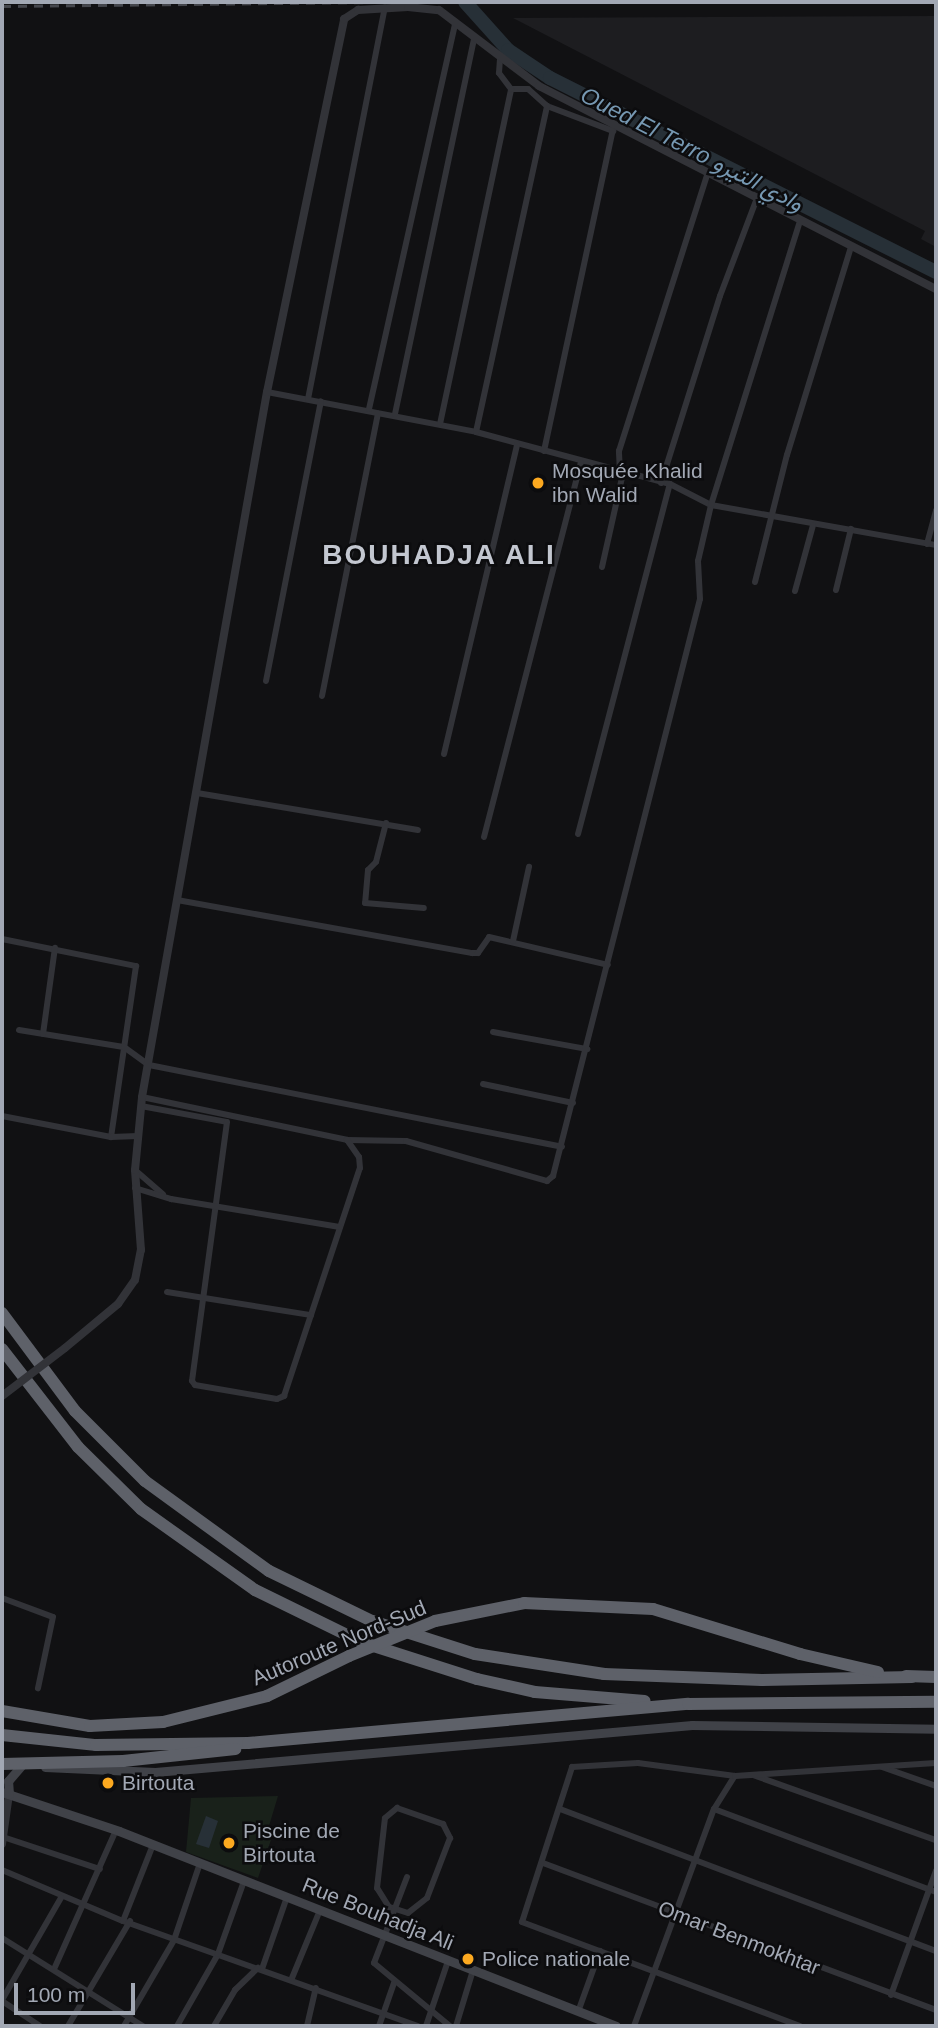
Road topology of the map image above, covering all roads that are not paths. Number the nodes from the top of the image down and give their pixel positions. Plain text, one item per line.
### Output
1 (385, 8) junction
2 (455, 23) junction
3 (474, 39) junction
4 (500, 60) junction
5 (511, 89) junction
6 (547, 106) junction
7 (614, 128) junction
8 (708, 173) junction
9 (757, 198) junction
10 (800, 220) junction
11 (851, 247) junction
12 (936, 289) edge
13 (267, 392) junction
14 (307, 399) junction
15 (321, 401) junction
16 (369, 409) junction
17 (378, 413) junction
18 (395, 414) junction
19 (440, 424) junction
20 (476, 432) junction
21 (517, 444) junction
22 (544, 451) junction
23 (581, 462) junction
24 (622, 473) junction
25 (661, 483) junction
26 (670, 484) junction
27 (711, 505) junction
28 (936, 510) edge
29 (771, 519) junction
30 (813, 525) junction
31 (851, 529) junction
32 (927, 544) junction
33 (936, 545) edge
34 (602, 567) dead end
35 (755, 582) dead end
36 (836, 590) dead end
37 (795, 591) dead end
38 (266, 681) dead end
39 (322, 696) dead end
40 (444, 754) dead end
41 (197, 793) junction
42 (386, 823) junction
43 (418, 830) dead end
44 (578, 834) dead end
45 (484, 837) dead end
46 (529, 867) dead end
47 (177, 900) junction
48 (424, 908) dead end
49 (2, 939) edge
50 (513, 941) junction
51 (55, 948) junction
52 (608, 965) junction
53 (19, 1030) dead end
54 (493, 1031) dead end
55 (43, 1034) junction
56 (124, 1047) junction
57 (587, 1049) junction
58 (149, 1065) junction
59 (483, 1084) dead end
60 (142, 1097) junction
61 (573, 1103) junction
62 (141, 1107) junction
63 (2, 1116) edge
64 (138, 1136) junction
65 (111, 1137) junction
66 (347, 1140) junction
67 (562, 1147) junction
68 (135, 1170) junction
69 (135, 1188) junction
70 (167, 1197) junction
71 (218, 1207) junction
72 (340, 1227) junction
73 (167, 1292) dead end
74 (202, 1298) junction
75 (2, 1313) edge
76 (311, 1315) junction
77 (2, 1349) edge
78 (2, 1396) edge
79 (2, 1598) edge
80 (912, 1677) junction
81 (936, 1677) edge
82 (38, 1688) dead end
83 (936, 1702) edge
84 (688, 1704) junction
85 (2, 1711) edge
86 (936, 1729) edge
87 (2, 1735) edge
88 (278, 1741) junction
89 (936, 1763) edge
90 (2, 1765) edge
91 (22, 1765) junction
92 (37, 1765) junction
93 (877, 1765) junction
94 (748, 1773) junction
95 (735, 1776) junction
96 (936, 1786) edge
97 (5, 1793) edge
98 (560, 1809) junction
99 (714, 1809) junction
100 (116, 1830) junction
101 (936, 1840) edge
102 (2, 1841) edge
103 (153, 1845) junction
104 (200, 1863) junction
105 (543, 1863) junction
106 (696, 1863) junction
107 (100, 1869) junction
108 (2, 1870) edge
109 (936, 1871) edge
110 (407, 1877) dead end
111 (244, 1881) junction
112 (933, 1891) edge
113 (287, 1897) junction
114 (61, 1898) junction
115 (85, 1906) junction
116 (320, 1910) junction
117 (394, 1910) junction
118 (676, 1914) junction
119 (127, 1921) junction
120 (385, 1935) junction
121 (2, 1938) edge
122 (174, 1940) junction
123 (912, 1942) junction
124 (600, 1951) junction
125 (936, 1951) edge
126 (30, 1954) junction
127 (218, 1954) junction
128 (448, 1961) junction
129 (55, 1967) junction
130 (260, 1968) junction
131 (473, 1970) junction
132 (655, 1971) junction
133 (292, 1979) junction
134 (394, 1983) junction
135 (316, 1988) junction
136 (90, 1991) junction
137 (891, 1995) junction
138 (2, 2001) edge
139 (430, 2010) junction
140 (936, 2010) edge
141 (578, 2012) junction
142 (384, 2015) junction
143 (130, 2017) junction
144 (40, 2026) edge
145 (68, 2026) edge
146 (124, 2026) edge
147 (144, 2026) edge
148 (177, 2026) edge
149 (214, 2026) edge
150 (307, 2026) edge
151 (379, 2026) edge
152 (418, 2026) edge
153 (426, 2026) edge
154 (450, 2026) edge
155 (456, 2026) edge
156 (616, 2026) edge
157 (634, 2026) edge
158 (800, 2026) edge

1 - 2 street
1 - 13 street
1 - 14 street
2 - 3 street
2 - 16 street
3 - 4 street
3 - 18 street
4 - 5 street
4 - 7 street
5 - 6 street
5 - 19 street
6 - 7 street
6 - 20 street
7 - 8 street
7 - 22 street
8 - 9 street
8 - 24 street
9 - 10 street
9 - 25 street
10 - 11 street
10 - 27 street
11 - 12 street
11 - 29 street
13 - 14 street
13 - 41 street
14 - 15 street
15 - 16 street
15 - 38 street
16 - 17 street
17 - 18 street
17 - 39 street
18 - 19 street
19 - 20 street
20 - 21 street
21 - 22 street
21 - 40 street
22 - 23 street
23 - 24 street
23 - 45 street
24 - 25 street
24 - 34 street
25 - 26 street
26 - 27 street
26 - 44 street
27 - 29 street
27 - 52 street
28 - 32 street
29 - 30 street
29 - 35 street
30 - 31 street
30 - 37 street
31 - 32 street
31 - 36 street
32 - 33 street
41 - 42 street
41 - 47 street
42 - 43 street
42 - 48 street
46 - 50 street
47 - 50 street
47 - 58 street
49 - 51 street
50 - 52 street
51 - 55 street
51 - 56 street
52 - 57 street
53 - 55 street
54 - 57 street
55 - 56 street
56 - 58 street
56 - 65 street
57 - 61 street
58 - 60 street
58 - 67 street
59 - 61 street
60 - 62 street
60 - 66 street
61 - 67 street
62 - 64 street
62 - 71 street
63 - 65 street
64 - 65 street
64 - 68 street
66 - 67 street
66 - 72 street
68 - 69 street
68 - 70 street
69 - 70 street
69 - 78 street, bridge
70 - 71 street
71 - 72 street
71 - 74 street
72 - 76 street
73 - 74 street
74 - 76 street
74 - 76 street
75 - 80 highway
77 - 84 highway
79 - 82 street
80 - 81 highway, Autoroute Nord-Sud
80 - 85 highway, Autoroute Nord-Sud, bridge
83 - 84 highway
84 - 88 highway
86 - 92 main road
87 - 88 highway
88 - 92 highway
89 - 93 street
90 - 91 highway
91 - 92 highway
91 - 97 main road
93 - 94 street
93 - 96 street
94 - 95 street
94 - 101 street
95 - 98 street
95 - 99 street
97 - 100 main road, Rue Bouhadja Ali
97 - 102 street
98 - 105 street
98 - 106 street
99 - 106 street
99 - 112 street
100 - 103 main road, Rue Bouhadja Ali
100 - 107 street
102 - 107 street
103 - 104 main road, Rue Bouhadja Ali
103 - 119 street
104 - 111 main road, Rue Bouhadja Ali
104 - 122 street
105 - 118 street, Omar Benmokhtar
105 - 124 street
106 - 118 street
106 - 123 street
107 - 115 street
108 - 114 street
109 - 112 street
110 - 117 street
111 - 113 main road, Rue Bouhadja Ali
111 - 127 street
112 - 123 street
113 - 116 main road, Rue Bouhadja Ali
113 - 130 street
114 - 115 street
114 - 126 street
115 - 119 street
115 - 129 street
116 - 120 main road, Rue Bouhadja Ali
116 - 133 street
117 - 117 street
117 - 120 street
118 - 132 street
118 - 137 street, Omar Benmokhtar
119 - 122 street
119 - 136 street
120 - 128 main road, Rue Bouhadja Ali
120 - 134 street
121 - 126 street
122 - 127 street
122 - 143 street
123 - 125 street
123 - 137 street
124 - 132 street
124 - 141 street
126 - 129 street
126 - 138 street
127 - 130 street
127 - 148 street
128 - 131 main road, Rue Bouhadja Ali
128 - 139 street
129 - 136 street
130 - 133 street
130 - 149 street
131 - 141 main road, Rue Bouhadja Ali
131 - 155 street
132 - 157 street
132 - 158 street
133 - 135 street
134 - 139 street
134 - 142 street
135 - 142 street
135 - 150 street
136 - 143 street
136 - 145 street
137 - 140 street, Omar Benmokhtar
138 - 144 street
139 - 153 street
139 - 154 street
141 - 156 main road, Rue Bouhadja Ali
142 - 151 street
142 - 152 street
143 - 146 street
143 - 147 street

